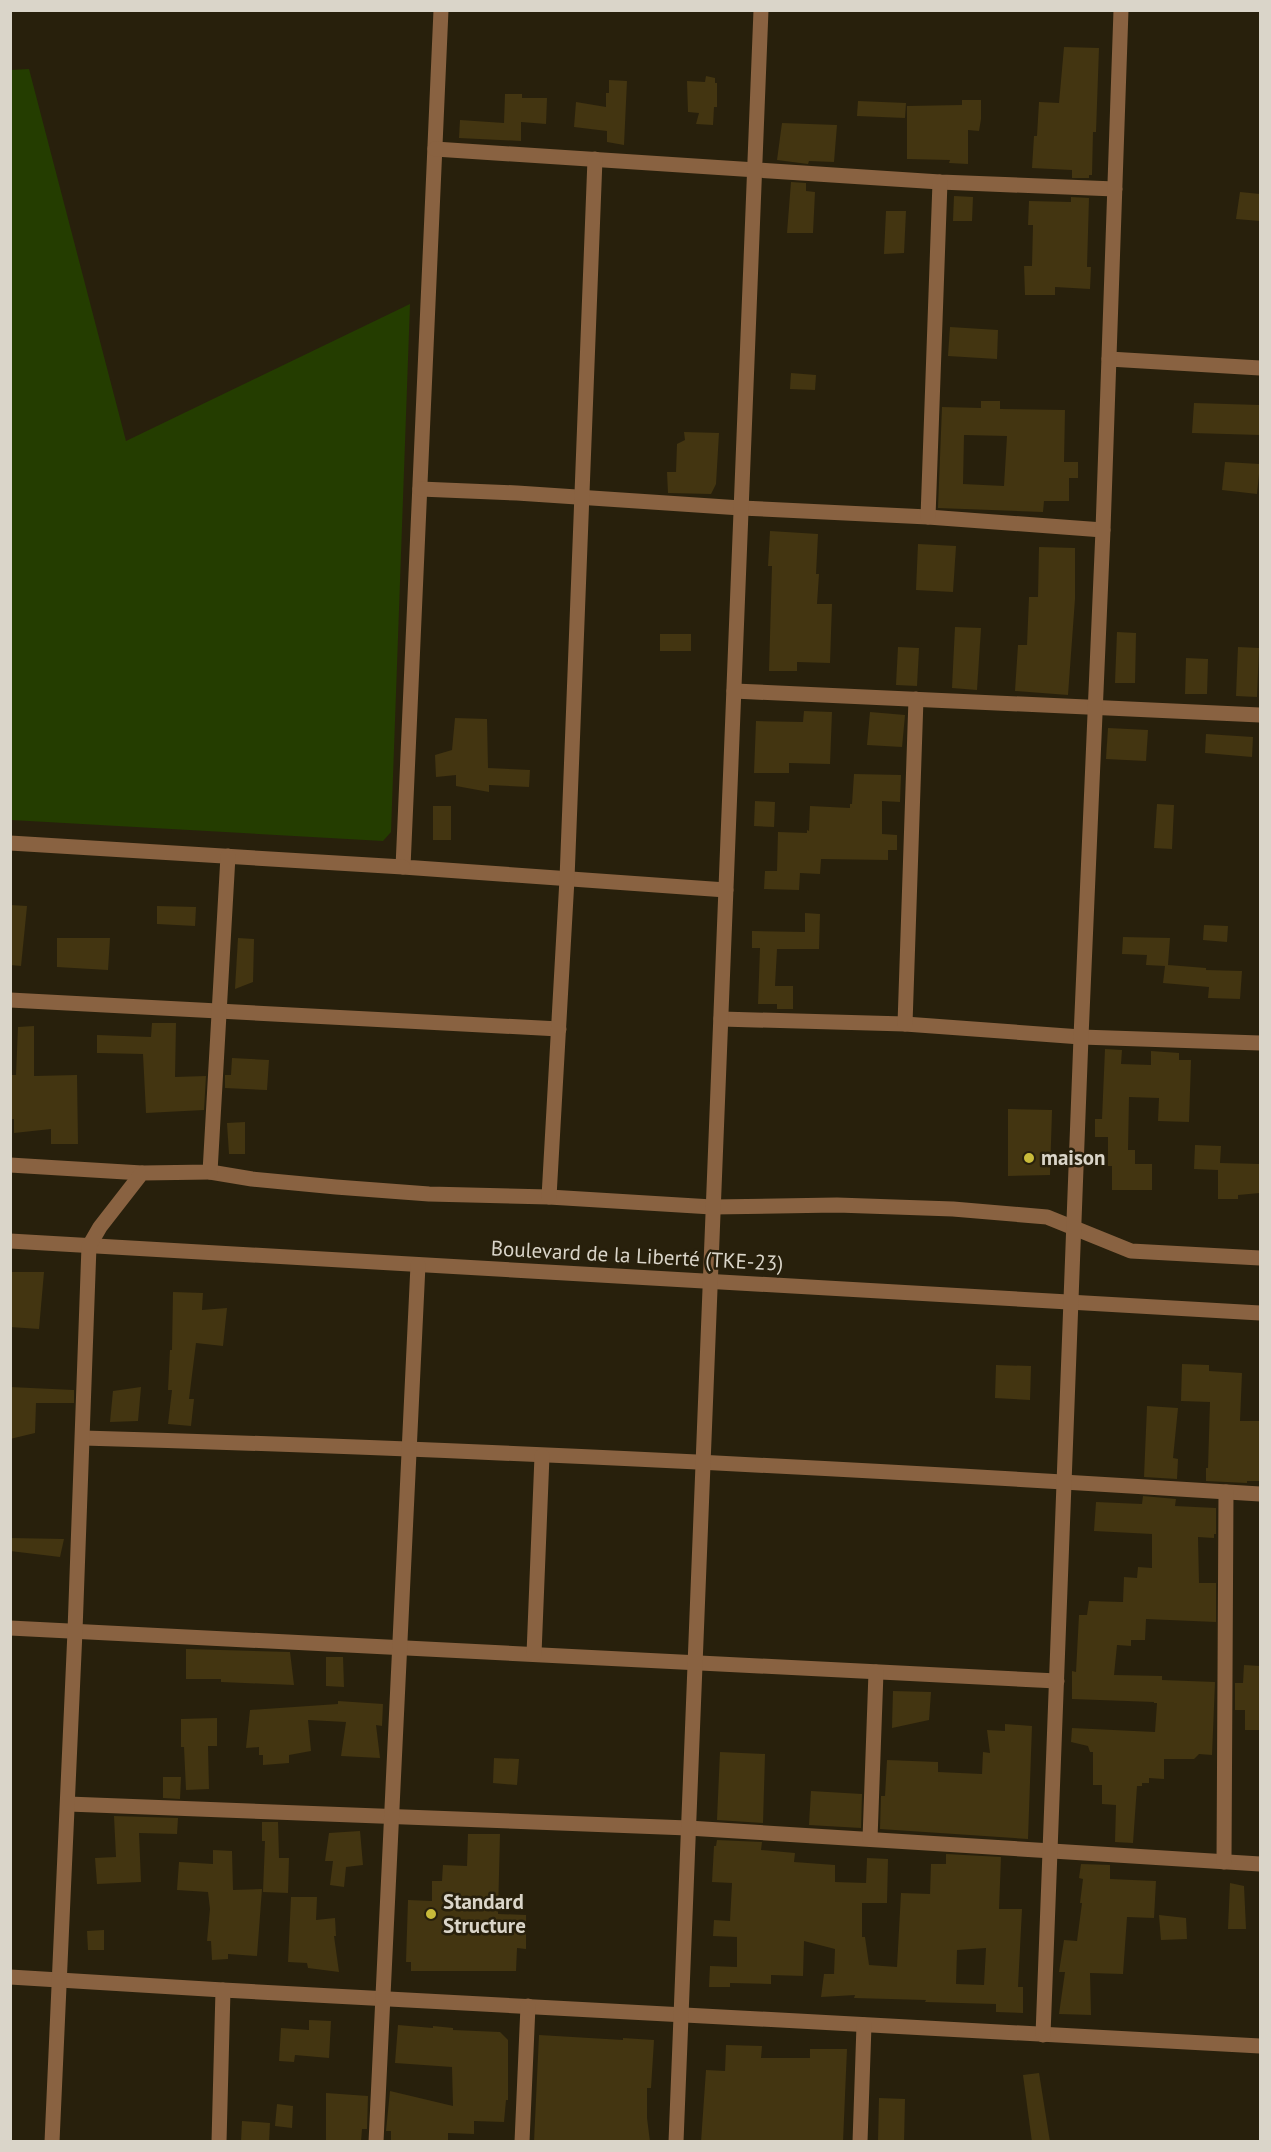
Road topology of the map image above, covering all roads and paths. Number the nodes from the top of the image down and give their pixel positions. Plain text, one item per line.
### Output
1 (441, 10) edge
2 (761, 10) edge
3 (1121, 10) edge
4 (435, 149) junction
5 (595, 159) junction
6 (754, 169) junction
7 (940, 182) junction
8 (1115, 189) junction
9 (1109, 359) junction
10 (1260, 368) edge
11 (420, 489) junction
12 (582, 497) junction
13 (741, 508) junction
14 (928, 517) junction
15 (1103, 530) junction
16 (734, 691) junction
17 (916, 699) junction
18 (1095, 708) junction
19 (1260, 715) edge
20 (10, 843) edge
21 (228, 856) junction
22 (403, 867) junction
23 (567, 879) junction
24 (726, 890) junction
25 (10, 1000) edge
26 (218, 1012) junction
27 (721, 1019) junction
28 (905, 1024) junction
29 (558, 1029) junction
30 (1081, 1037) junction
31 (1260, 1043) edge
32 (10, 1165) edge
33 (210, 1172) junction
34 (142, 1173) junction
35 (549, 1197) junction
36 (712, 1207) junction
37 (1075, 1229) junction
38 (10, 1241) edge
39 (89, 1246) junction
40 (1260, 1258) edge
41 (418, 1265) junction
42 (709, 1281) junction
43 (1072, 1302) junction
44 (1260, 1313) edge
45 (83, 1438) junction
46 (409, 1450) junction
47 (542, 1456) junction
48 (703, 1463) junction
49 (1065, 1482) junction
50 (1226, 1492) junction
51 (1260, 1494) edge
52 (10, 1628) edge
53 (75, 1631) junction
54 (400, 1647) junction
55 (534, 1654) junction
56 (695, 1663) junction
57 (876, 1672) junction
58 (1057, 1681) junction
59 (68, 1804) junction
60 (392, 1817) junction
61 (688, 1828) junction
62 (870, 1839) junction
63 (1050, 1851) junction
64 (1224, 1862) junction
65 (1260, 1864) edge
66 (10, 1977) edge
67 (59, 1980) junction
68 (223, 1990) junction
69 (383, 1998) junction
70 (528, 2006) junction
71 (682, 2014) junction
72 (864, 2025) junction
73 (1043, 2035) junction
74 (1260, 2046) edge
75 (52, 2142) edge
76 (219, 2142) edge
77 (376, 2142) edge
78 (522, 2142) edge
79 (676, 2142) edge
80 (860, 2142) edge

1 - 4 street
2 - 6 street
3 - 8 street
4 - 5 street
4 - 11 street
5 - 6 street
5 - 12 street
6 - 7 street
6 - 13 street
7 - 8 street
7 - 14 street
8 - 9 street
9 - 10 street
9 - 15 street
11 - 12 street
11 - 22 street
12 - 13 street
12 - 23 street
13 - 14 street
13 - 16 street
14 - 15 street
15 - 18 street
16 - 17 street
16 - 24 street
17 - 18 street
17 - 28 street
18 - 19 street
18 - 30 street
20 - 21 street
21 - 22 street
21 - 26 street
22 - 23 street
23 - 24 street
23 - 29 street
24 - 27 street
25 - 26 street
26 - 29 street
26 - 33 street
27 - 28 street
27 - 36 street
28 - 30 street
29 - 35 street
30 - 31 street
30 - 37 street
32 - 34 street
33 - 34 street
33 - 35 street
34 - 39 street
35 - 36 street
36 - 37 street
36 - 42 street
37 - 40 street
37 - 43 street
38 - 39 street, Boulevard de la Liberté (TKE-23)
39 - 41 street, Boulevard de la Liberté (TKE-23)
39 - 45 street
41 - 42 street, Boulevard de la Liberté (TKE-23)
41 - 46 street
42 - 43 street, Boulevard de la Liberté (TKE-23)
42 - 48 street
43 - 44 street, Boulevard de la Liberté (TKE-23)
43 - 49 street
45 - 46 street
45 - 53 street
46 - 47 street
46 - 54 street
47 - 48 street
47 - 55 street
48 - 49 street
48 - 56 street
49 - 50 street
49 - 58 street
50 - 51 street
50 - 64 street
52 - 53 street
53 - 54 street
53 - 59 street
54 - 55 street
54 - 60 street
55 - 56 street
56 - 57 street
56 - 61 street
57 - 58 street
57 - 62 street
58 - 63 street
59 - 60 street
59 - 67 street
60 - 61 street
60 - 69 street
61 - 62 street
61 - 71 street
62 - 63 street
63 - 64 street
63 - 73 street
64 - 65 street
66 - 67 street
67 - 68 street
67 - 75 street
68 - 69 street
68 - 76 street
69 - 70 street
69 - 77 street
70 - 71 street
70 - 78 street
71 - 72 street
71 - 79 street
72 - 73 street
72 - 80 street
73 - 74 street

